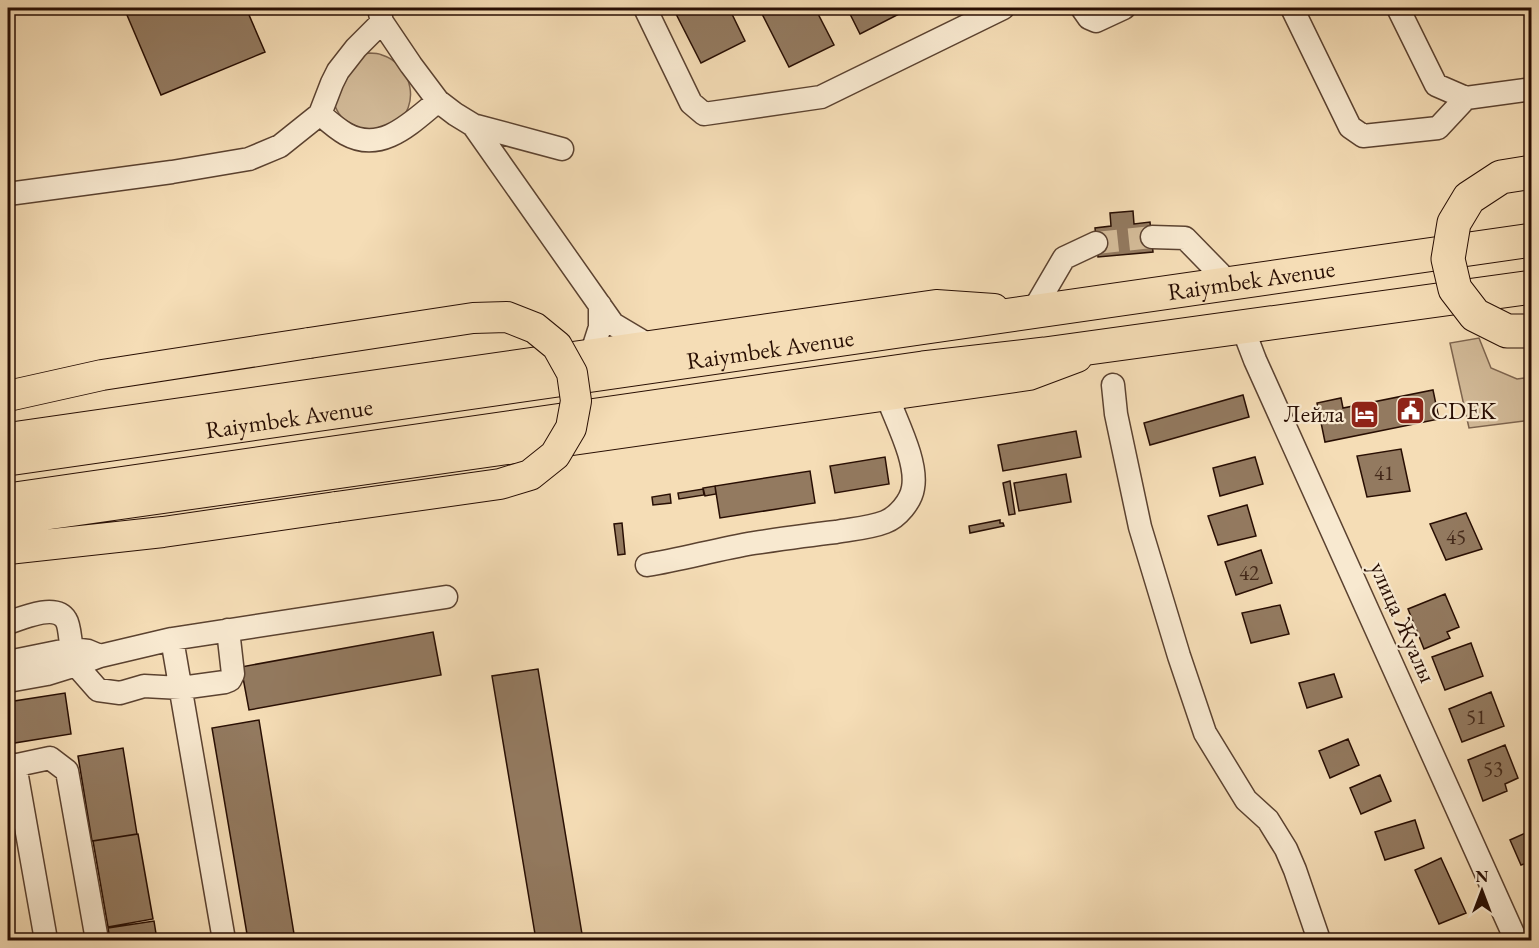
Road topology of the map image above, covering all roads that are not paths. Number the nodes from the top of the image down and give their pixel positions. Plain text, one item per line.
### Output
1 (645, 8) edge
2 (1003, 8) edge
3 (1082, 8) edge
4 (1124, 8) edge
5 (1292, 8) edge
6 (1398, 8) edge
7 (380, 15) edge
8 (1532, 89) edge
9 (1466, 98) junction
10 (438, 101) junction
11 (320, 114) junction
12 (473, 125) junction
13 (562, 149) dead end
14 (1532, 172) edge
15 (8, 194) edge
16 (1152, 237) tunnel mouth
17 (1532, 240) edge
18 (1096, 243) tunnel mouth
19 (1229, 283) junction
20 (1532, 286) edge
21 (600, 306) junction
22 (1033, 311) junction
23 (1242, 326) junction
24 (1532, 330) edge
25 (1109, 344) junction
26 (650, 346) junction
27 (591, 355) junction
28 (1113, 385) dead end
29 (8, 396) edge
30 (887, 396) junction
31 (8, 438) edge
32 (8, 459) edge
33 (8, 500) edge
34 (8, 520) edge
35 (8, 549) edge
36 (647, 565) dead end
37 (446, 597) dead end
38 (8, 623) edge
39 (228, 630) junction
40 (172, 639) junction
41 (74, 657) junction
42 (8, 662) edge
43 (8, 681) edge
44 (181, 688) junction
45 (11, 766) edge
46 (46, 940) edge
47 (97, 940) edge
48 (224, 940) edge
49 (1318, 940) edge
50 (1516, 940) edge

1 - 2 street
3 - 4 street
5 - 9 street
6 - 9 street
7 - 10 street
7 - 11 street
8 - 9 street
10 - 11 street
10 - 12 street
11 - 15 street
12 - 13 street
12 - 21 street
14 - 24 highway, bridge
16 - 19 street
17 - 19 highway, Raiymbek Avenue
18 - 22 street
19 - 22 highway, Raiymbek Avenue
20 - 23 highway, Raiymbek Avenue
21 - 26 street
21 - 27 street
22 - 26 main road
22 - 32 highway, Raiymbek Avenue
23 - 25 highway, Raiymbek Avenue
23 - 50 street, улица Жуалы
25 - 30 main road
25 - 33 highway, Raiymbek Avenue
26 - 27 main road
27 - 31 main road
28 - 49 street
29 - 35 main road, bridge
30 - 34 main road
30 - 36 street
37 - 39 street
38 - 41 street
39 - 40 street
39 - 44 street
40 - 41 street
40 - 44 street
41 - 42 street
41 - 43 street
41 - 44 street
44 - 48 street
45 - 46 street
45 - 47 street

